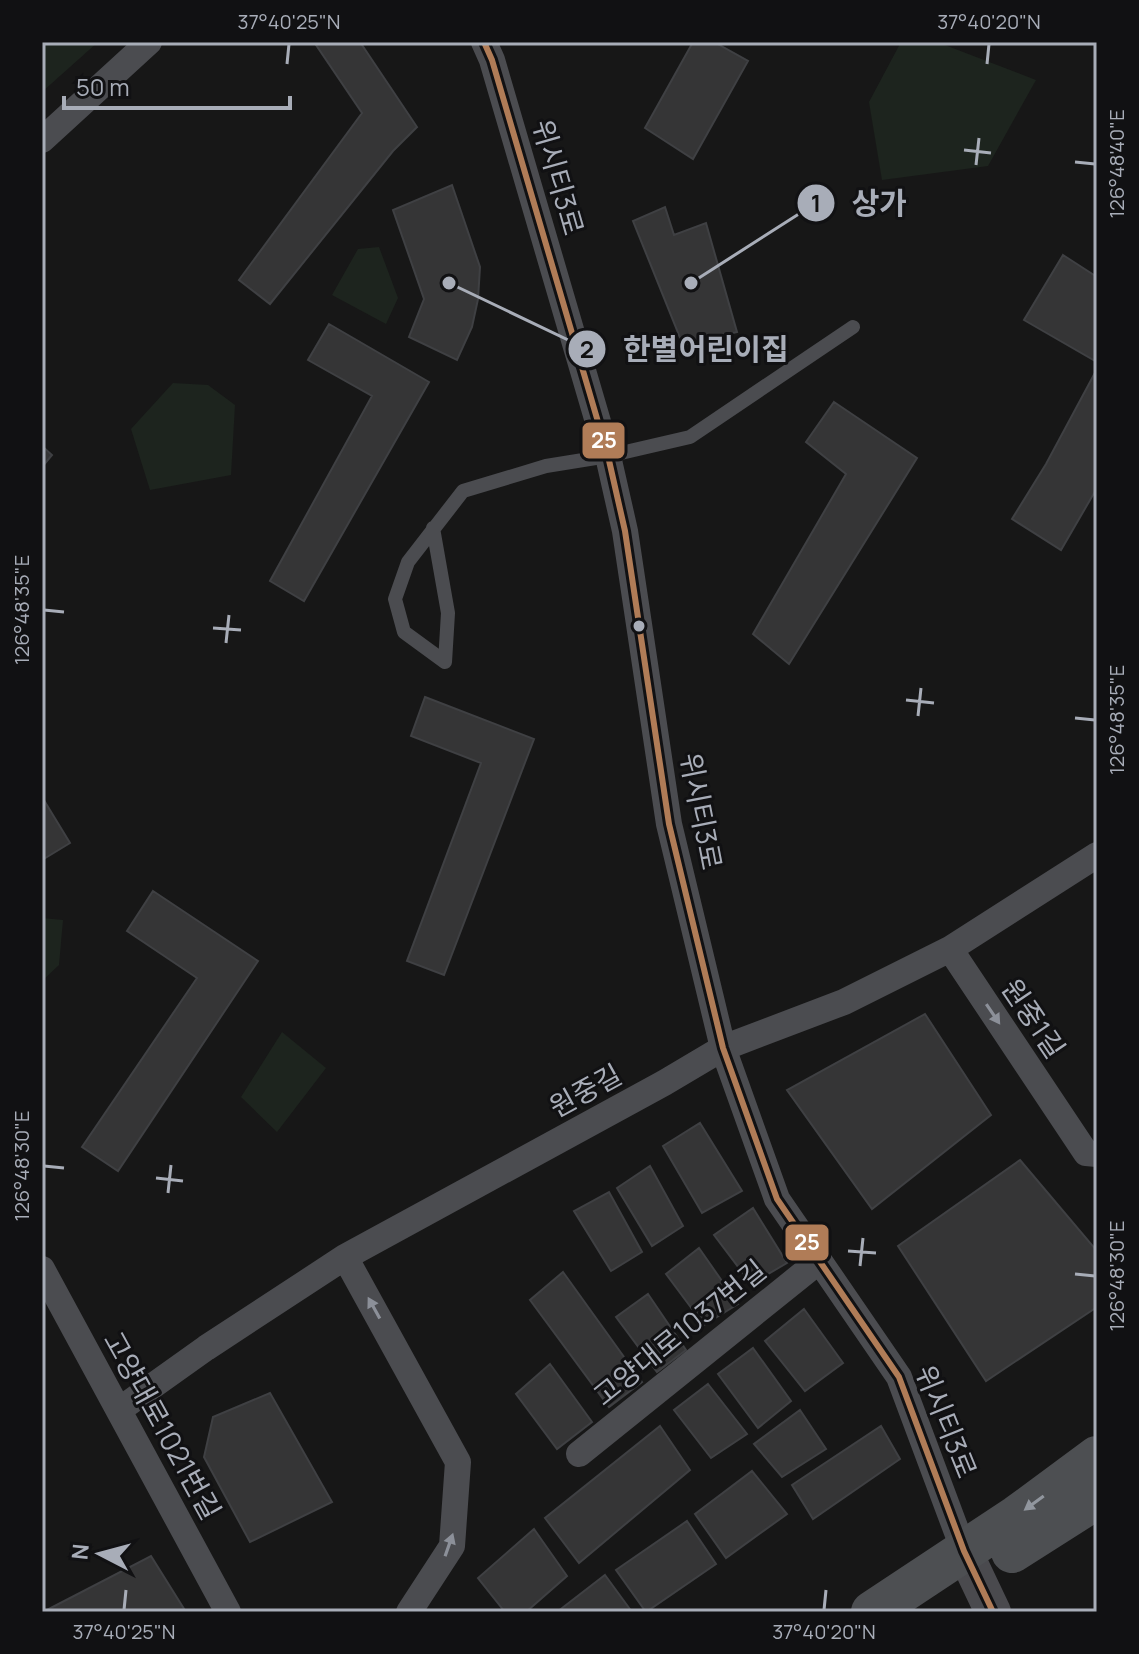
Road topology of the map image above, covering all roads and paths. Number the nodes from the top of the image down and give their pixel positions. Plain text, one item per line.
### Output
1 (149, 42) edge
2 (484, 42) edge
3 (42, 140) edge
4 (853, 327) dead end
5 (608, 456) junction
6 (433, 528) junction
7 (1097, 855) edge
8 (950, 949) junction
9 (723, 1048) junction
10 (1097, 1154) edge
11 (345, 1257) junction
12 (819, 1261) junction
13 (42, 1269) edge
14 (119, 1410) junction
15 (579, 1454) dead end
16 (1097, 1457) edge
17 (1097, 1498) edge
18 (978, 1580) edge
19 (228, 1612) edge
20 (409, 1612) edge
21 (872, 1612) edge
22 (925, 1612) edge

1 - 3 street
2 - 5 street, 위시티3로
4 - 5 lane
5 - 6 lane
5 - 9 street, 위시티3로
6 - 6 lane
7 - 8 street, 원중길
8 - 9 street, 원중길
8 -> 10 street, 원중1길
9 - 11 street, 원중길
9 - 12 street, 위시티3로
11 - 14 street, 원중길
20 -> 11 street
12 - 15 street, 고양대로1037번길
12 - 18 street, 위시티3로
13 - 14 street, 고양대로1021번길
14 - 19 street, 고양대로1021번길
16 -> 18 main road
17 - 18 main road
18 - 21 main road
18 - 22 main road

